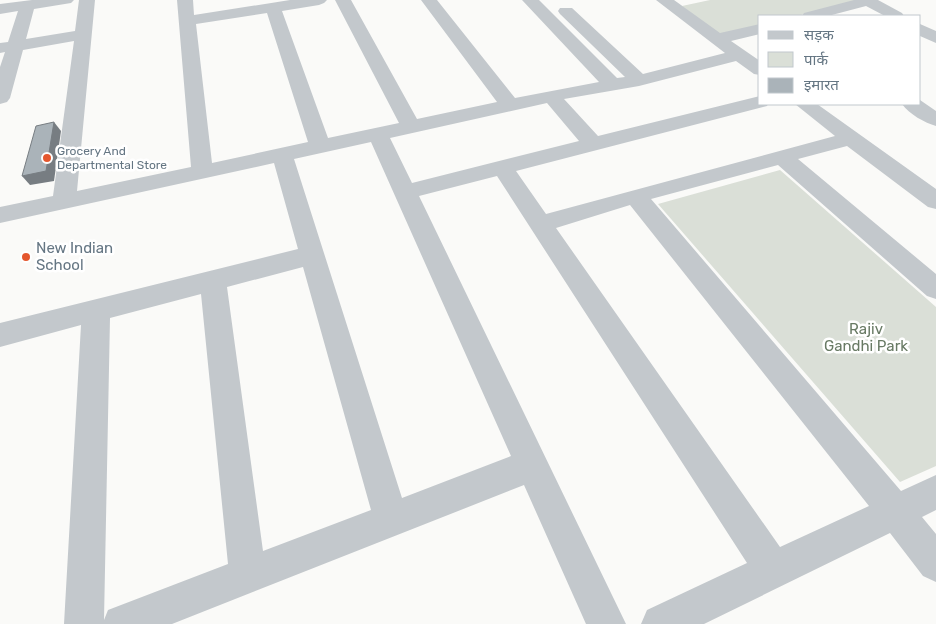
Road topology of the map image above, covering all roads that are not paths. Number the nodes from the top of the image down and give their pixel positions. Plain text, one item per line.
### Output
1 (66, 0) edge
2 (87, 0) edge
3 (185, 0) edge
4 (319, 0) edge
5 (343, 0) edge
6 (429, 0) edge
7 (530, 0) edge
8 (554, 0) edge
9 (687, 0) edge
10 (867, 1) edge
11 (667, 2) edge
12 (27, 6) junction
13 (273, 7) junction
14 (0, 10) edge
15 (814, 15) edge
16 (894, 15) edge
17 (187, 21) junction
18 (758, 29) edge
19 (921, 30) edge
20 (82, 35) junction
21 (718, 39) junction
22 (936, 39) edge
23 (921, 45) edge
24 (7, 47) edge
25 (739, 55) junction
26 (758, 69) edge
27 (639, 80) junction
28 (613, 85) junction
29 (551, 96) junction
30 (0, 98) edge
31 (758, 103) edge
32 (510, 105) junction
33 (806, 105) edge
34 (914, 105) edge
35 (935, 117) edge
36 (411, 127) junction
37 (378, 134) junction
38 (851, 138) junction
39 (593, 144) junction
40 (320, 146) junction
41 (282, 154) junction
42 (782, 157) junction
43 (502, 167) junction
44 (202, 172) junction
45 (405, 192) junction
46 (635, 196) junction
47 (936, 201) edge
48 (64, 202) junction
49 (0, 215) edge
50 (540, 224) junction
51 (312, 254) junction
52 (213, 280) junction
53 (936, 288) edge
54 (96, 310) junction
55 (0, 335) edge
56 (532, 465) junction
57 (936, 492) edge
58 (895, 511) junction
59 (391, 519) junction
60 (936, 563) edge
61 (774, 570) junction
62 (248, 575) junction
63 (84, 624) edge
64 (122, 624) edge
65 (606, 624) edge
66 (661, 624) edge

1 - 12 street
2 - 20 street
3 - 17 street
4 - 13 street
5 - 36 street
6 - 32 street
7 - 28 street
8 - 27 street
9 - 11 street
10 - 15 street
10 - 16 street
11 - 21 street
12 - 14 street
12 - 24 street
13 - 17 street
13 - 40 street
17 - 44 street
18 - 21 street
19 - 22 street
20 - 24 street
20 - 48 street
21 - 25 street
22 - 23 street
24 - 30 street
25 - 26 street
25 - 27 street
27 - 28 street
28 - 29 street
29 - 32 street
29 - 39 street
31 - 39 street
32 - 36 street
33 - 38 street
34 - 35 street
36 - 37 street
37 - 40 street
37 - 45 street
38 - 42 street
38 - 47 street
39 - 43 street
40 - 41 street
41 - 44 street
41 - 51 street
42 - 46 street
42 - 53 street
43 - 45 street
43 - 50 street
44 - 48 street
45 - 56 street
46 - 50 street
46 - 58 street
48 - 49 street
50 - 61 street
51 - 52 street
51 - 59 street
52 - 54 street
52 - 62 street
54 - 55 street
54 - 63 street
56 - 59 street
56 - 65 street
57 - 58 street
58 - 60 street
58 - 61 street
59 - 62 street
61 - 66 street
62 - 64 street

